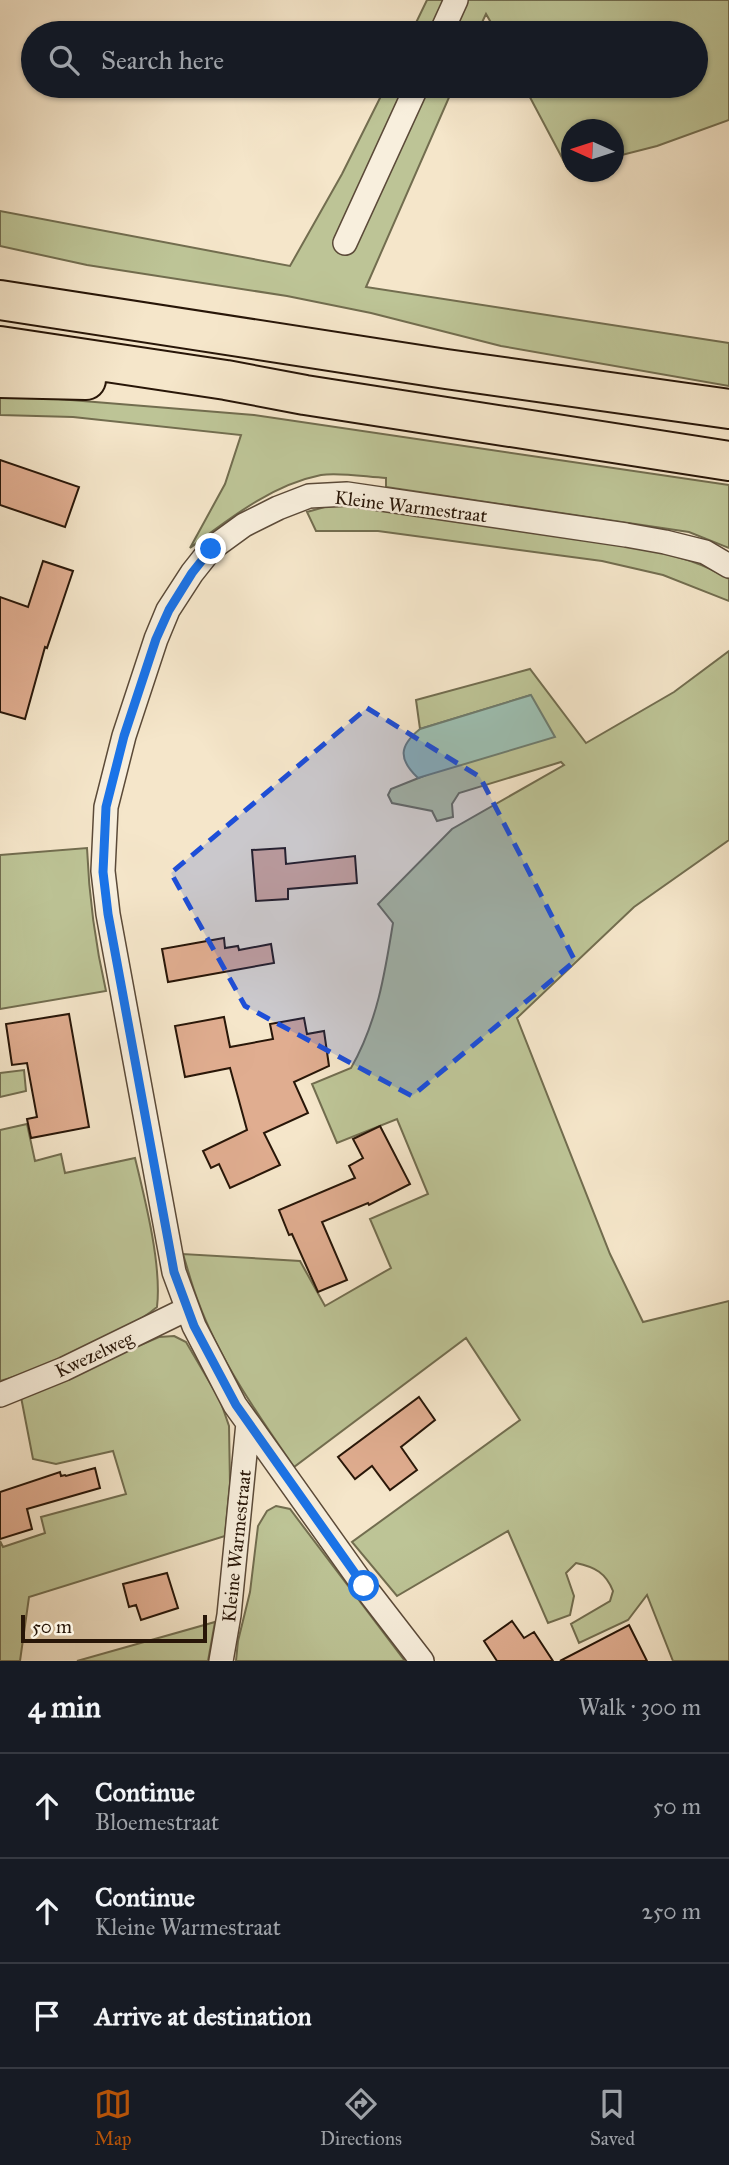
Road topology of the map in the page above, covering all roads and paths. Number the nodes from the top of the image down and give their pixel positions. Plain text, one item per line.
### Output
1 (456, 0) edge
2 (446, 21) edge
3 (411, 98) edge
4 (345, 243) dead end
5 (0, 278) edge
6 (0, 300) edge
7 (78, 312) junction
8 (0, 346) edge
9 (0, 378) edge
10 (305, 395) junction
11 (729, 409) edge
12 (729, 461) edge
13 (729, 566) edge
14 (187, 1309) junction
15 (0, 1395) edge
16 (248, 1423) junction
17 (221, 1661) edge
18 (422, 1661) edge

1 - 2 street
3 - 4 street
5 - 7 highway
6 - 7 highway
7 - 11 highway
8 - 10 highway
9 - 10 highway
10 - 12 highway
13 - 14 street, Kleine Warmestraat
14 - 15 street, Kwezelweg
14 - 16 street, Kleine Warmestraat
16 - 17 street, Kleine Warmestraat
16 - 18 street

